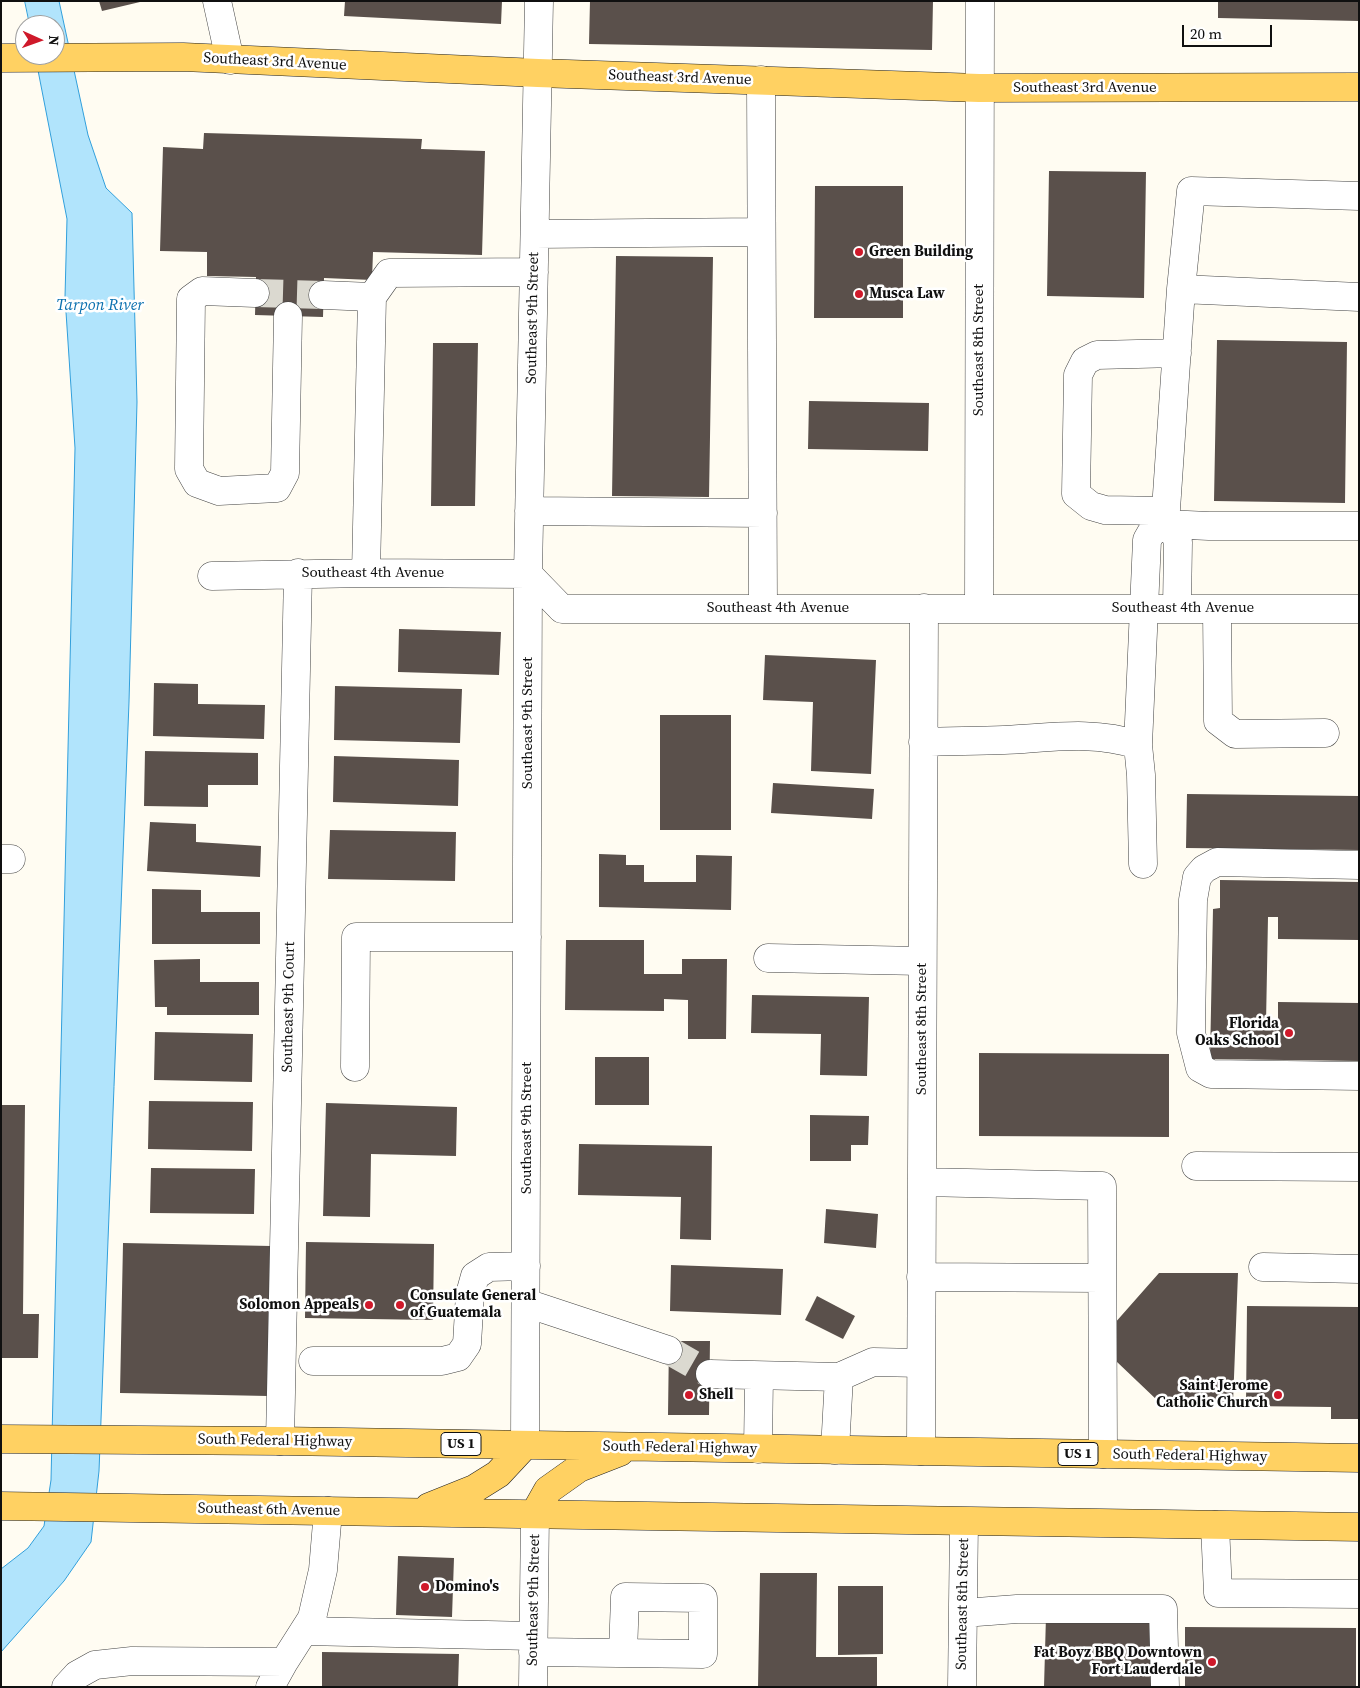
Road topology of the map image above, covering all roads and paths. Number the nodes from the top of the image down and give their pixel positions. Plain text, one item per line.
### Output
1 (217, 1) edge
2 (539, 1) edge
3 (980, 1) edge
4 (1, 58) edge
5 (230, 60) junction
6 (538, 73) junction
7 (761, 80) junction
8 (1359, 87) edge
9 (979, 88) junction
10 (1359, 196) edge
11 (762, 232) junction
12 (535, 234) junction
13 (534, 272) junction
14 (1181, 288) junction
15 (255, 293) tunnel mouth
16 (323, 295) tunnel mouth
17 (1359, 296) edge
18 (372, 297) junction
19 (288, 316) dead end
20 (1177, 353) junction
21 (530, 512) junction
22 (763, 513) junction
23 (1165, 518) junction
24 (1359, 526) edge
25 (298, 573) junction
26 (366, 573) junction
27 (528, 574) junction
28 (212, 576) dead end
29 (763, 608) junction
30 (924, 608) junction
31 (978, 608) junction
32 (1143, 608) junction
33 (1177, 608) junction
34 (1217, 608) junction
35 (1359, 609) edge
36 (1325, 733) dead end
37 (923, 742) junction
38 (1138, 745) junction
39 (1143, 864) dead end
40 (1359, 864) edge
41 (527, 937) junction
42 (768, 958) dead end
43 (922, 961) junction
44 (355, 1067) dead end
45 (1359, 1076) edge
46 (1196, 1166) dead end
47 (1359, 1168) edge
48 (922, 1182) junction
49 (526, 1266) junction
50 (1263, 1267) dead end
51 (1359, 1269) edge
52 (921, 1277) junction
53 (1101, 1278) junction
54 (526, 1302) junction
55 (668, 1350) tunnel mouth
56 (312, 1361) dead end
57 (921, 1363) junction
58 (710, 1374) tunnel mouth
59 (760, 1376) junction
60 (839, 1377) junction
61 (12, 1439) edge
62 (280, 1441) junction
63 (525, 1444) junction
64 (631, 1447) junction
65 (758, 1449) junction
66 (835, 1450) junction
67 (921, 1451) junction
68 (1103, 1454) junction
69 (1359, 1458) edge
70 (11, 1506) edge
71 (328, 1511) junction
72 (416, 1512) junction
73 (535, 1513) junction
74 (964, 1522) junction
75 (1215, 1525) junction
76 (1359, 1527) edge
77 (1359, 1594) edge
78 (963, 1613) junction
79 (304, 1631) junction
80 (533, 1644) junction
81 (623, 1653) dead end
82 (285, 1660) junction
83 (66, 1687) edge
84 (270, 1687) edge
85 (532, 1687) edge
86 (962, 1687) edge
87 (1165, 1687) edge

1 - 5 street
2 - 6 street, Southeast 9th Street
3 - 9 street, Southeast 8th Street
4 - 5 main road, Southeast 3rd Avenue
5 - 6 main road, Southeast 3rd Avenue
6 - 7 main road, Southeast 3rd Avenue
6 - 12 street, Southeast 9th Street
7 - 9 main road, Southeast 3rd Avenue
7 - 11 street
8 - 9 main road, Southeast 3rd Avenue
9 - 31 street, Southeast 8th Street
10 - 14 street
11 - 12 street
11 - 22 street
12 - 13 street, Southeast 9th Street
13 - 18 street
13 - 21 street, Southeast 9th Street
14 - 17 street
14 - 20 street
15 - 19 street
16 - 18 street
18 - 26 street
20 - 23 street
20 - 23 street
21 - 22 street
21 - 27 street, Southeast 9th Street
22 - 29 street
23 - 24 street
23 - 32 street
23 - 33 street
25 - 26 street, Southeast 4th Avenue
25 - 28 street, Southeast 4th Avenue
25 - 62 street, Southeast 9th Court
26 - 27 street, Southeast 4th Avenue
27 - 29 street, Southeast 4th Avenue
27 - 41 street, Southeast 9th Street
29 - 30 street, Southeast 4th Avenue
30 - 31 street, Southeast 4th Avenue
30 - 37 street, Southeast 8th Street
31 - 32 street, Southeast 4th Avenue
32 - 33 street, Southeast 4th Avenue
32 - 38 street
33 - 34 street, Southeast 4th Avenue
34 - 35 street, Southeast 4th Avenue
34 - 36 street
37 - 38 street
37 - 43 street, Southeast 8th Street
38 - 39 street
40 - 45 street
41 - 44 street
41 - 49 street, Southeast 9th Street
42 - 43 street
43 - 48 street, Southeast 8th Street
46 - 47 street
48 - 52 street, Southeast 8th Street
48 - 53 street
49 - 54 street, Southeast 9th Street
49 - 56 street
50 - 51 street
52 - 53 street
52 - 57 street, Southeast 8th Street
53 - 68 street
54 - 55 street
54 - 63 street, Southeast 9th Street
57 - 60 street
57 - 67 street, Southeast 8th Street
58 - 59 street
59 - 60 street
59 - 65 street
60 - 66 street
61 - 62 main road, South Federal Highway / US 1
62 - 63 main road, South Federal Highway / US 1
63 - 64 main road, South Federal Highway / US 1
63 - 72 main road
64 - 65 main road, South Federal Highway / US 1
64 - 73 main road
65 - 66 main road, South Federal Highway / US 1
66 - 67 main road, South Federal Highway / US 1
67 - 68 main road, South Federal Highway / US 1
68 - 69 main road, South Federal Highway / US 1
70 - 71 main road, Southeast 6th Avenue
71 - 72 main road, Southeast 6th Avenue
71 - 79 street
72 - 73 main road
73 - 74 main road
73 - 80 street, Southeast 9th Street
74 - 75 main road
74 - 78 street, Southeast 8th Street
75 - 76 main road
75 - 77 street
78 - 86 street, Southeast 8th Street
78 - 87 street
79 - 80 street
79 - 82 street
80 - 81 street
80 - 85 street, Southeast 9th Street
82 - 83 street
82 - 84 street

